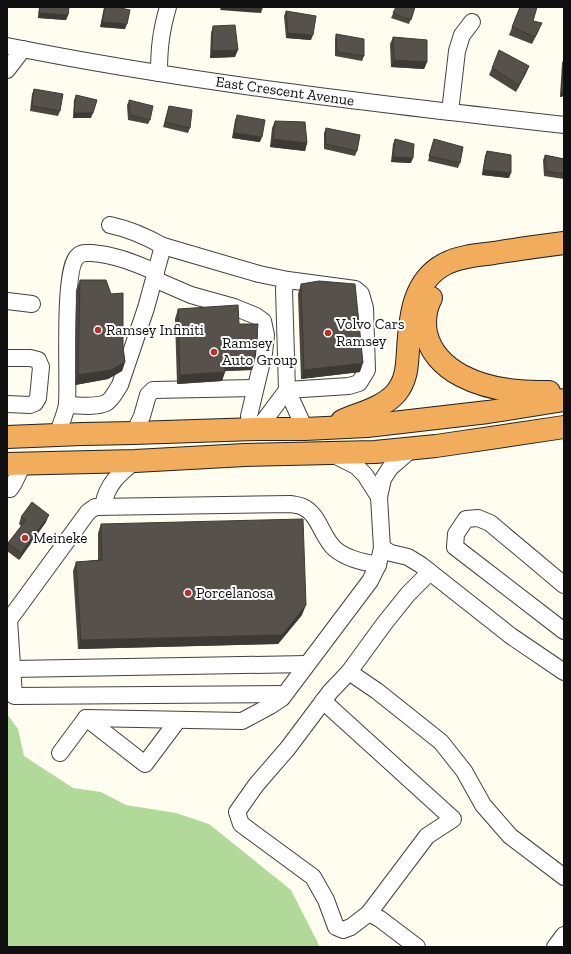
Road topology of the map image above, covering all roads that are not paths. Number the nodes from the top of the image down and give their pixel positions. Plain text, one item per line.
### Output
1 (168, 7) edge
2 (472, 22) dead end
3 (7, 46) edge
4 (23, 49) junction
5 (7, 70) edge
6 (159, 73) junction
7 (450, 112) junction
8 (564, 125) edge
9 (110, 225) dead end
10 (564, 243) edge
11 (163, 246) junction
12 (564, 257) edge
13 (155, 276) junction
14 (288, 280) junction
15 (7, 301) edge
16 (32, 304) dead end
17 (7, 358) edge
18 (255, 388) junction
19 (286, 390) junction
20 (564, 392) edge
21 (564, 400) edge
22 (7, 404) edge
23 (67, 405) junction
24 (564, 427) edge
25 (315, 428) junction
26 (254, 429) junction
27 (134, 433) junction
28 (56, 435) junction
29 (7, 437) edge
30 (564, 440) edge
31 (436, 446) junction
32 (413, 448) junction
33 (331, 453) junction
34 (135, 461) junction
35 (15, 464) edge
36 (10, 489) dead end
37 (379, 497) junction
38 (103, 506) junction
39 (382, 548) junction
40 (378, 565) junction
41 (430, 572) junction
42 (564, 585) edge
43 (564, 631) edge
44 (307, 664) junction
45 (13, 669) junction
46 (349, 672) junction
47 (564, 672) edge
48 (284, 694) junction
49 (323, 701) junction
50 (86, 718) junction
51 (178, 720) junction
52 (60, 753) dead end
53 (564, 877) edge
54 (369, 914) junction
55 (564, 935) edge
56 (417, 947) edge
57 (555, 947) edge

1 - 6 street
2 - 7 street
3 - 4 street, East Crescent Avenue
4 - 5 street
4 - 6 street, East Crescent Avenue
6 - 7 street, East Crescent Avenue
7 - 8 street, East Crescent Avenue
9 - 11 street
10 - 25 highway
11 - 13 street
11 - 14 street
12 - 20 highway
13 - 18 street
13 - 23 street
13 - 23 street
14 - 19 street
14 - 19 street
15 - 16 street
17 - 22 street
18 - 26 street
18 - 27 street
19 - 25 street
19 - 26 street
21 - 25 highway
23 - 28 street
24 - 31 highway
25 - 26 highway
26 - 27 highway
27 - 28 highway
28 - 29 highway
30 - 31 highway
31 - 32 highway
32 - 33 highway
32 - 37 street
33 - 34 highway
33 - 37 street
34 - 35 highway
34 - 38 street
35 - 36 street
37 - 39 street
38 - 40 street
38 - 45 street
39 - 40 street
39 - 41 street
40 - 44 street
41 - 46 street
41 - 47 street
42 - 43 street
44 - 45 street
44 - 48 street
45 - 48 street
46 - 49 street
46 - 53 street
48 - 51 street
49 - 54 street
49 - 54 street
50 - 51 street
50 - 51 street
50 - 52 street
54 - 56 street
55 - 57 street

